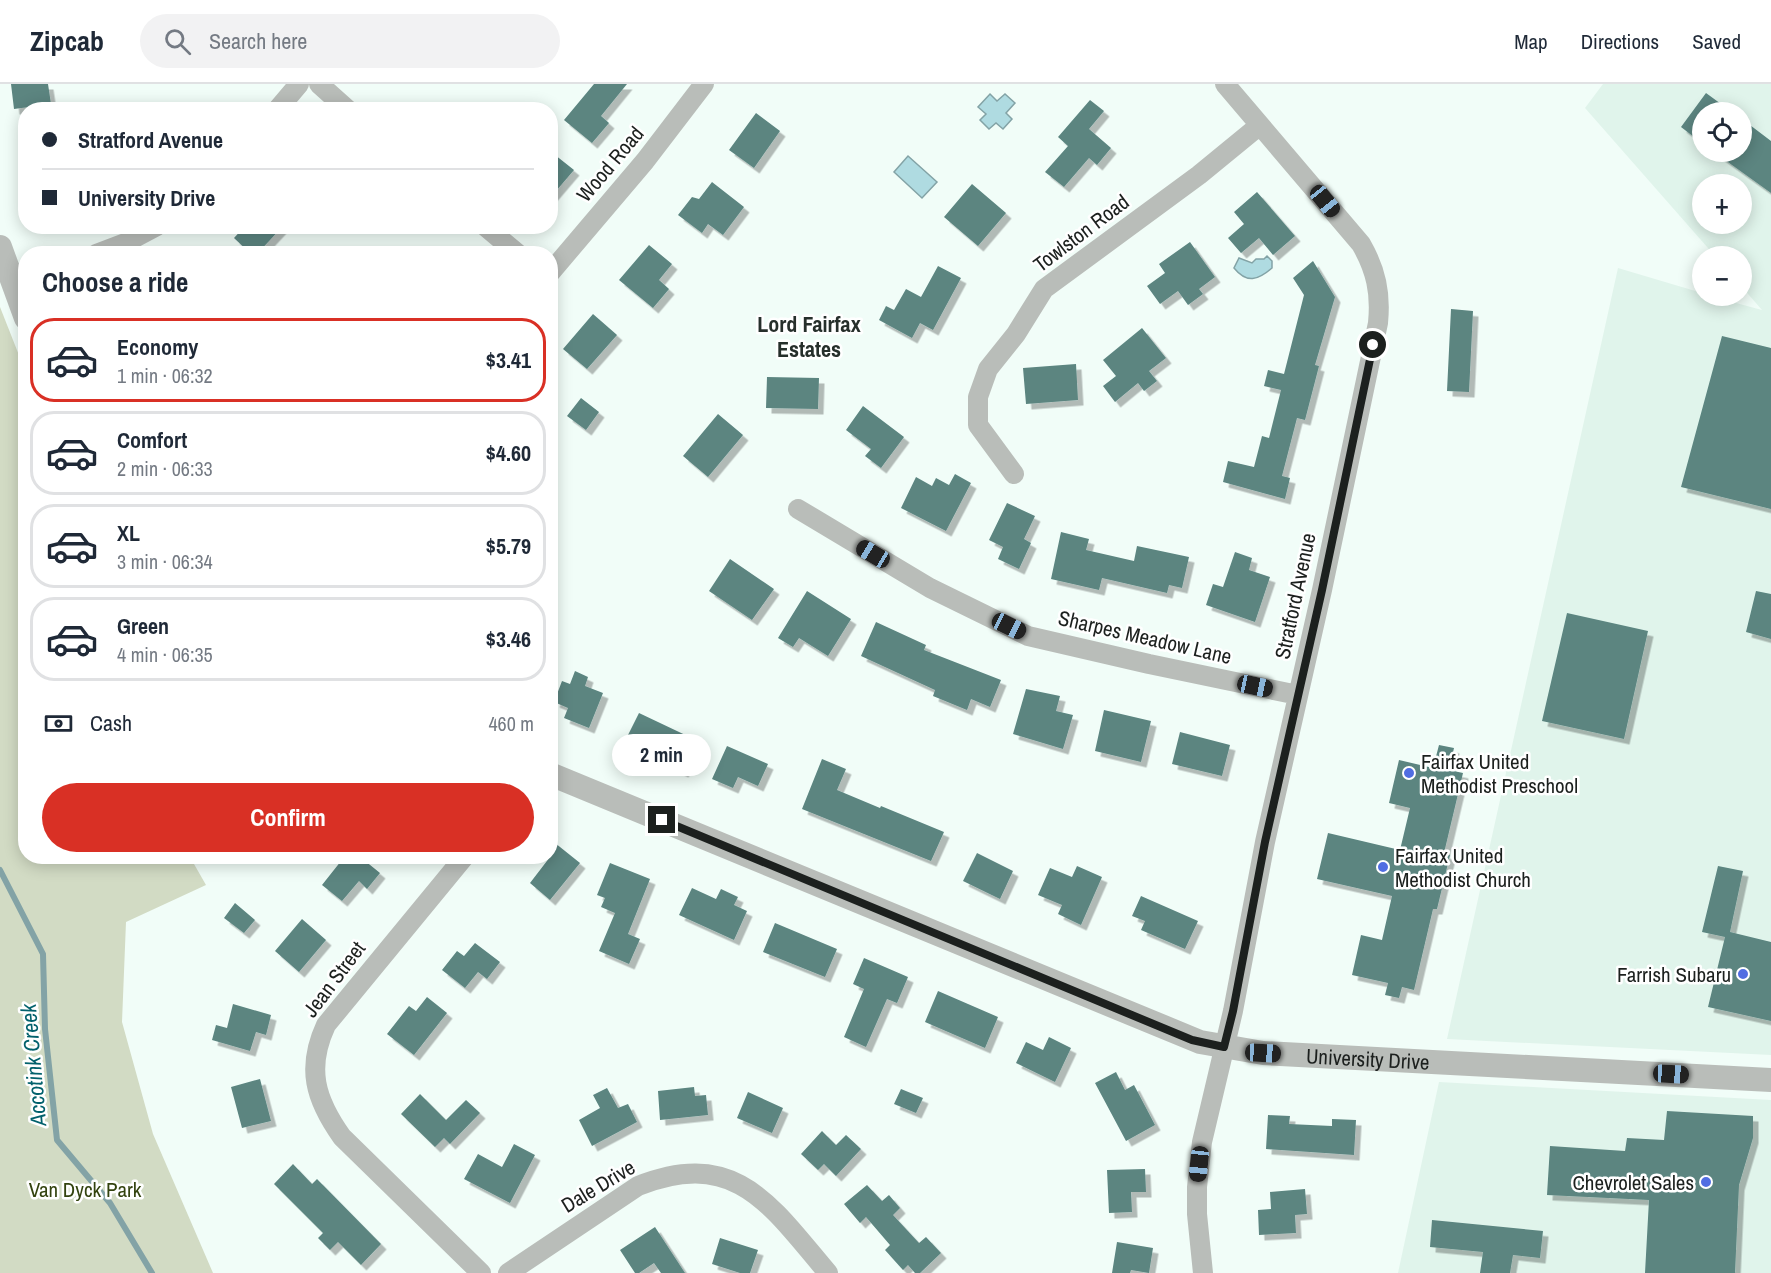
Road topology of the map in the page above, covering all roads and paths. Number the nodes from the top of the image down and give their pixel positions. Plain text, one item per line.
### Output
1 (299, 84) edge
2 (319, 84) edge
3 (704, 84) edge
4 (1225, 84) edge
5 (284, 102) edge
6 (339, 102) edge
7 (1260, 125) junction
8 (142, 234) edge
9 (494, 234) edge
10 (117, 246) edge
11 (509, 246) edge
12 (0, 247) edge
13 (558, 264) edge
14 (18, 279) edge
15 (1014, 474) dead end
16 (798, 508) dead end
17 (1298, 695) junction
18 (558, 777) edge
19 (458, 864) edge
20 (1224, 1047) junction
21 (1771, 1080) edge
22 (481, 1273) edge
23 (508, 1273) edge
24 (828, 1273) edge
25 (1203, 1273) edge

1 - 5 street
2 - 6 street
3 - 13 street, Wood Road
4 - 7 street, Stratford Avenue
7 - 15 street, Towlston Road
7 - 17 street, Stratford Avenue
8 - 10 street
9 - 11 street
12 - 14 street
16 - 17 street, Sharpes Meadow Lane
17 - 20 street, Stratford Avenue
18 - 20 street, University Drive
19 - 22 street, Jean Street
20 - 21 street, University Drive
20 - 25 street, Stratford Avenue
23 - 24 street, Dale Drive

